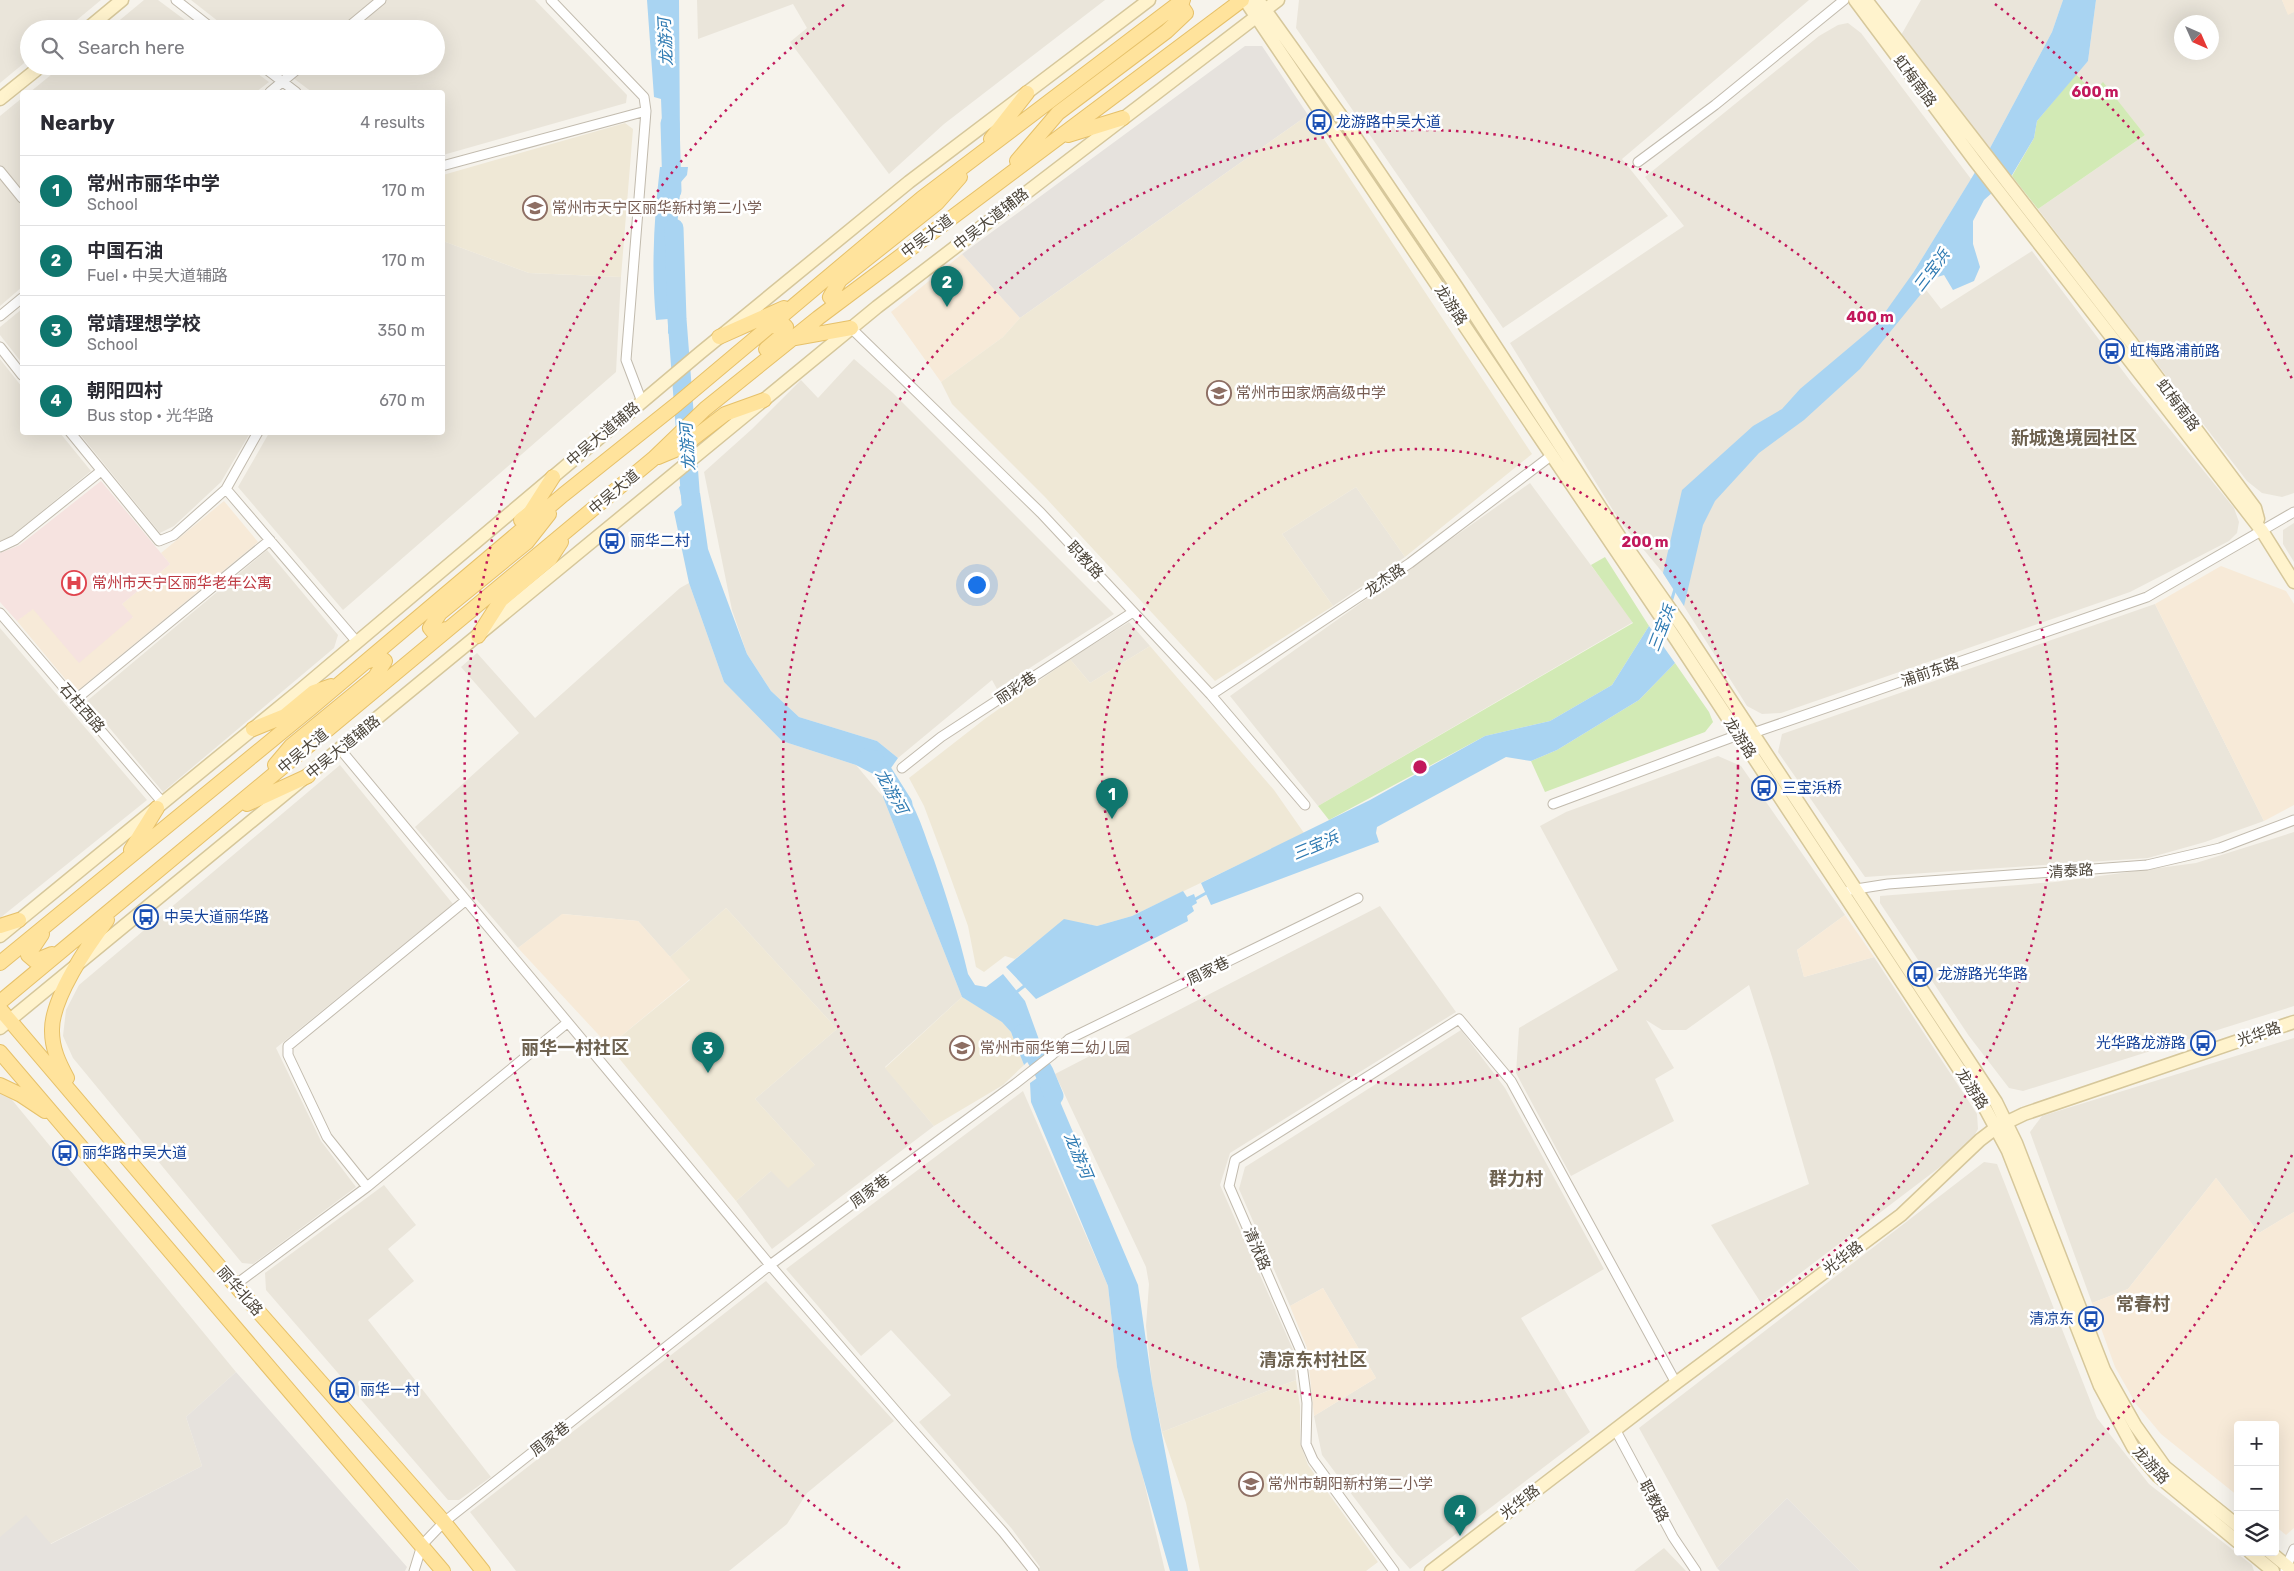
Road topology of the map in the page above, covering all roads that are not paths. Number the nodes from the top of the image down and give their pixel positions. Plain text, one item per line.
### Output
1 (122, 0) edge
2 (176, 0) edge
3 (380, 0) edge
4 (551, 0) edge
5 (1149, 0) edge
6 (1183, 0) edge
7 (1243, 0) edge
8 (1278, 0) edge
9 (1844, 0) edge
10 (1855, 0) edge
11 (1866, 0) edge
12 (1260, 8) edge
13 (1162, 15) junction
14 (98, 20) edge
15 (202, 20) edge
16 (357, 20) edge
17 (30, 75) edge
18 (273, 75) edge
19 (290, 75) edge
20 (282, 82) junction
21 (272, 90) edge
22 (293, 90) edge
23 (1027, 93) junction
24 (0, 99) edge
25 (646, 111) junction
26 (1123, 118) junction
27 (1058, 138) junction
28 (978, 155) junction
29 (1638, 162) dead end
30 (445, 165) edge
31 (0, 171) edge
32 (1001, 180) junction
33 (20, 196) edge
34 (846, 297) junction
35 (20, 300) edge
36 (798, 302) junction
37 (0, 316) edge
38 (768, 327) junction
39 (852, 328) junction
40 (719, 337) junction
41 (794, 338) junction
42 (0, 347) edge
43 (20, 372) edge
44 (764, 400) junction
45 (642, 402) junction
46 (705, 410) junction
47 (72, 435) edge
48 (256, 435) edge
49 (1552, 455) junction
50 (653, 459) junction
51 (101, 471) junction
52 (553, 477) junction
53 (226, 489) junction
54 (563, 495) junction
55 (2294, 512) edge
56 (571, 527) junction
57 (2262, 531) junction
58 (270, 540) junction
59 (0, 548) edge
60 (465, 578) junction
61 (2294, 582) edge
62 (1133, 612) junction
63 (0, 613) edge
64 (452, 626) junction
65 (478, 636) junction
66 (357, 642) junction
67 (363, 663) junction
68 (341, 682) junction
69 (1211, 695) junction
70 (75, 700) junction
71 (253, 728) junction
72 (1753, 733) junction
73 (1738, 735) junction
74 (340, 749) junction
75 (902, 768) dead end
76 (308, 776) junction
77 (250, 794) junction
78 (1553, 804) dead end
79 (160, 805) junction
80 (1305, 805) dead end
81 (228, 813) junction
82 (2294, 820) edge
83 (124, 861) junction
84 (1848, 891) junction
85 (1358, 898) dead end
86 (465, 901) junction
87 (119, 903) junction
88 (19, 920) junction
89 (51, 921) junction
90 (0, 926) edge
91 (0, 936) edge
92 (66, 948) junction
93 (0, 963) edge
94 (77, 966) junction
95 (0, 1002) edge
96 (0, 1009) edge
97 (2294, 1022) edge
98 (567, 1023) junction
99 (5, 1024) edge
100 (0, 1052) edge
101 (0, 1085) edge
102 (78, 1099) junction
103 (60, 1121) junction
104 (2002, 1125) junction
105 (367, 1187) junction
106 (770, 1265) junction
107 (235, 1285) junction
108 (1676, 1383) junction
109 (1615, 1429) junction
110 (444, 1522) junction
111 (2234, 1523) edge
112 (2234, 1539) edge
113 (422, 1545) junction
114 (2294, 1550) edge
115 (2255, 1556) edge
116 (2274, 1556) edge
117 (2288, 1569) edge
118 (414, 1571) edge
119 (443, 1571) edge
120 (483, 1571) edge
121 (1034, 1571) edge
122 (1394, 1571) edge
123 (1432, 1571) edge
124 (1696, 1571) edge
125 (2273, 1571) edge

1 - 14 main road
2 - 15 street
3 - 16 street
4 - 25 street
5 - 23 main road
6 - 13 main road, 中吴大道
7 - 12 main road, 龙游路
7 - 27 main road, 中吴大道
8 - 12 main road, 中吴大道辅路
9 - 29 street
10 - 57 main road, 虹梅南路
11 - 57 main road, 虹梅南路
12 - 26 main road, 中吴大道辅路
12 - 49 main road, 龙游路
12 - 72 main road, 龙游路
13 - 28 main road, 中吴大道
13 - 32 main road
17 - 24 main road
18 - 20 street
19 - 20 street
20 - 21 street
20 - 22 street
23 - 28 main road
23 - 40 main road
25 - 30 street
25 - 45 street
26 - 27 main road
26 - 39 main road, 中吴大道辅路
27 - 32 main road, 中吴大道
28 - 34 main road
28 - 36 main road, 中吴大道
31 - 33 street
32 - 34 main road, 中吴大道
34 - 41 main road, 中吴大道
35 - 37 street
36 - 38 main road, 中吴大道
36 - 40 main road
38 - 46 main road
38 - 54 main road, 中吴大道
39 - 41 main road
39 - 44 main road, 中吴大道辅路
39 - 62 street, 职教路
40 - 45 main road, 中吴大道辅路
41 - 46 main road, 中吴大道
42 - 43 street
44 - 50 main road
44 - 65 main road, 中吴大道辅路
45 - 52 main road, 中吴大道辅路
46 - 50 main road, 中吴大道
47 - 51 street
48 - 53 street
49 - 69 street, 龙杰路
49 - 73 main road, 龙游路
50 - 56 main road, 中吴大道
51 - 53 street
51 - 59 street
52 - 60 main road
52 - 66 main road, 中吴大道辅路
53 - 58 street
54 - 60 main road, 中吴大道
54 - 64 main road
55 - 57 street, 浦前东路
56 - 64 main road, 中吴大道
56 - 65 main road
57 - 61 main road, 虹梅南路
57 - 72 street, 浦前东路
58 - 66 street
58 - 70 street
60 - 67 main road, 中吴大道
62 - 69 street, 职教路
62 - 75 street, 丽彩巷
63 - 70 street, 石柱西路
64 - 77 main road, 中吴大道
65 - 74 main road, 中吴大道辅路
66 - 71 main road, 中吴大道辅路
67 - 68 main road, 中吴大道
67 - 77 main road
68 - 71 main road
68 - 83 main road, 中吴大道
69 - 80 street, 职教路
70 - 79 street, 石柱西路
71 - 79 main road, 中吴大道辅路
72 - 73 street, 浦前东路
72 - 84 main road, 龙游路
73 - 78 street, 浦前东路
73 - 84 main road, 龙游路
74 - 76 main road, 中吴大道辅路
74 - 86 street
76 - 81 main road
76 - 94 main road, 中吴大道辅路
77 - 81 main road, 中吴大道
79 - 83 main road
79 - 88 main road, 中吴大道辅路
81 - 87 main road, 中吴大道
82 - 84 street, 清泰路
83 - 89 main road, 中吴大道
84 - 104 main road, 龙游路
85 - 106 street, 周家巷
86 - 98 street
86 - 105 street
87 - 92 main road, 中吴大道
87 - 94 main road
88 - 90 main road
88 - 91 main road, 中吴大道辅路
89 - 92 main road
89 - 93 main road, 中吴大道
92 - 95 main road, 中吴大道
94 - 99 main road, 中吴大道辅路
94 - 102 main road
96 - 99 main road, 丽华北路
97 - 104 main road, 光华路
98 - 105 street
98 - 106 street
99 - 102 main road, 丽华北路
100 - 103 main road, 丽华北路
101 - 103 main road
102 - 107 main road, 丽华北路
103 - 113 main road, 丽华北路
104 - 108 main road, 光华路
104 - 111 main road, 龙游路
104 - 112 main road, 龙游路
105 - 107 street
106 - 110 street, 周家巷
106 - 121 street
107 - 110 main road, 丽华北路
108 - 109 main road, 光华路
108 - 122 street, 清洑路
109 - 123 main road, 光华路
109 - 124 street, 职教路
110 - 113 street, 周家巷
110 - 120 main road, 丽华北路
113 - 118 street
113 - 119 main road, 丽华北路
114 - 117 street
115 - 125 main road
116 - 117 main road

